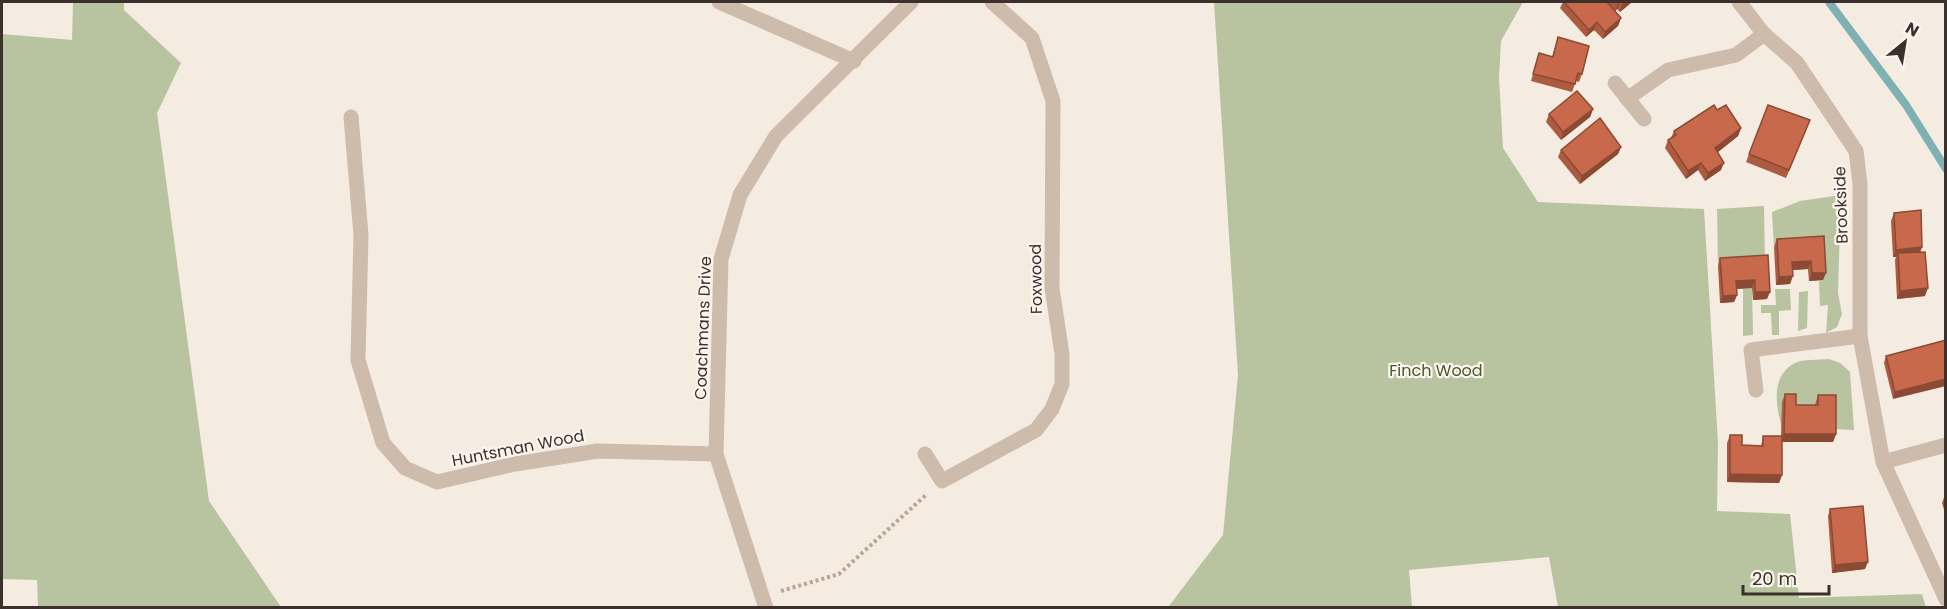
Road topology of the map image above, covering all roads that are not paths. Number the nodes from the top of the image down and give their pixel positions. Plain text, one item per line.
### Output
1 (719, 2) edge
2 (911, 2) edge
3 (992, 2) edge
4 (1739, 2) edge
5 (1764, 34) junction
6 (854, 61) junction
7 (1615, 83) dead end
8 (1628, 99) junction
9 (351, 117) dead end
10 (1644, 119) dead end
11 (1860, 336) junction
12 (1756, 390) dead end
13 (1946, 445) edge
14 (716, 454) junction
15 (925, 454) dead end
16 (1883, 462) junction
17 (1946, 599) edge
18 (764, 600) edge

1 - 6 street
2 - 6 street, Coachmans Drive
3 - 15 street, Foxwood
4 - 5 street, Brookside
5 - 8 street
5 - 11 street, Brookside
6 - 14 street, Coachmans Drive
7 - 8 street
8 - 10 street
9 - 14 street, Huntsman Wood
11 - 12 street
11 - 16 street, Brookside
13 - 16 street
14 - 18 street, Coachmans Drive
16 - 17 street, Brookside

